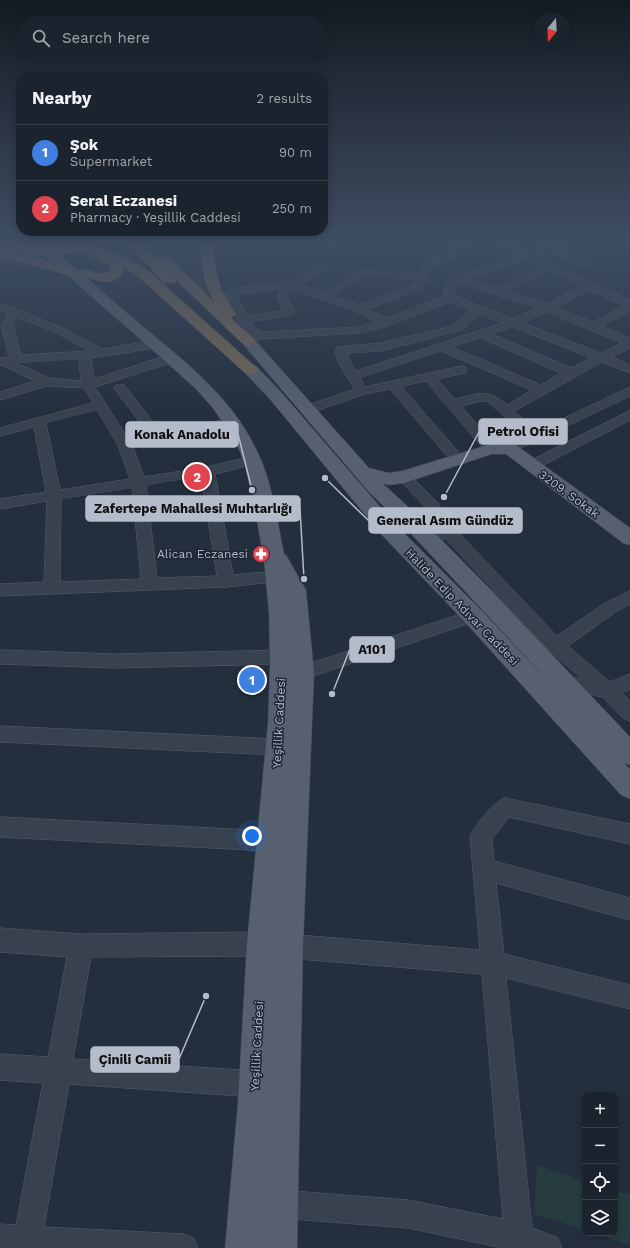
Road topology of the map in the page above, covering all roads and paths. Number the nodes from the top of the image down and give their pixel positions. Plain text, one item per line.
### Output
1 (102, 298) edge
2 (109, 298) edge
3 (171, 298) edge
4 (188, 298) edge
5 (203, 298) edge
6 (219, 298) edge
7 (232, 298) edge
8 (283, 298) edge
9 (331, 298) edge
10 (387, 298) edge
11 (450, 298) joint
12 (520, 298) edge
13 (566, 298) edge
14 (618, 298) edge
15 (630, 304) edge
16 (630, 307) edge
17 (0, 308) edge
18 (547, 308) junction
19 (359, 309) junction
20 (478, 310) junction
21 (14, 312) junction
22 (403, 315) junction
23 (242, 320) junction
24 (514, 322) junction
25 (382, 323) junction
26 (594, 326) junction
27 (438, 332) junction
28 (481, 333) junction
29 (252, 338) junction
30 (405, 341) junction
31 (630, 343) edge
32 (156, 344) junction
33 (441, 347) junction
34 (102, 353) junction
35 (85, 355) junction
36 (601, 357) junction
37 (172, 358) junction
38 (16, 359) junction
39 (1, 361) edge
40 (250, 370) junction
41 (461, 370) dead end
42 (630, 370) edge
43 (571, 373) junction
44 (353, 376) junction
45 (428, 377) junction
46 (46, 382) junction
47 (88, 385) junction
48 (392, 385) junction
49 (120, 388) dead end
50 (541, 390) junction
51 (362, 391) junction
52 (630, 391) edge
53 (0, 396) edge
54 (451, 404) junction
55 (99, 405) junction
56 (307, 410) junction
57 (505, 411) junction
58 (630, 415) edge
59 (40, 421) junction
60 (231, 422) junction
61 (0, 432) edge
62 (535, 436) junction
63 (158, 437) junction
64 (125, 444) junction
65 (501, 449) junction
66 (457, 459) junction
67 (252, 460) junction
68 (531, 466) junction
69 (207, 470) junction
70 (364, 473) junction
71 (404, 477) junction
72 (138, 481) junction
73 (54, 494) junction
74 (0, 504) edge
75 (629, 535) edge
76 (439, 536) junction
77 (276, 577) junction
78 (226, 581) junction
79 (150, 583) junction
80 (52, 587) junction
81 (0, 590) edge
82 (630, 597) edge
83 (479, 607) junction
84 (556, 646) junction
85 (0, 656) edge
86 (292, 665) junction
87 (630, 680) edge
88 (564, 683) junction
89 (608, 691) junction
90 (630, 713) edge
91 (0, 734) edge
92 (278, 747) junction
93 (630, 754) edge
94 (630, 787) edge
95 (0, 827) edge
96 (630, 834) edge
97 (270, 841) junction
98 (484, 869) junction
99 (630, 909) edge
100 (0, 940) edge
101 (275, 945) junction
102 (81, 946) junction
103 (493, 963) junction
104 (630, 997) edge
105 (0, 1067) edge
106 (59, 1071) junction
107 (255, 1084) junction
108 (279, 1204) junction
109 (519, 1237) junction
110 (0, 1238) edge
111 (27, 1244) edge
112 (184, 1248) edge
113 (244, 1248) edge
114 (278, 1248) edge
115 (548, 1248) edge

1 - 32 main road, Yeşillik Caddesi
2 - 86 main road, Yeşillik Caddesi
3 - 40 highway
4 - 40 highway
5 - 29 highway
6 - 29 highway
7 - 23 street
8 - 23 street
9 - 19 street
10 - 19 street
11 - 20 street
11 - 22 street
12 - 18 street
13 - 18 street
14 - 15 street
16 - 26 street
17 - 21 street
18 - 24 street
18 - 26 street
19 - 25 street
20 - 24 street
20 - 27 street
21 - 34 street
21 - 38 street
22 - 25 street
22 - 27 street
23 - 29 street
24 - 28 street
24 - 36 street
25 - 29 street
25 - 30 street
26 - 31 street
27 - 30 street
28 - 33 street
28 - 43 street
29 - 56 main road, Halide Edip Adıvar Caddesi
30 - 44 street
31 - 36 street
32 - 34 street
32 - 37 main road, Yeşillik Caddesi
33 - 44 street
33 - 50 street
34 - 35 street
35 - 38 street
35 - 47 street
36 - 42 street
36 - 43 street
37 - 47 street
37 - 60 main road, Yeşillik Caddesi
38 - 39 street
39 - 46 street
40 - 83 main road, Halide Edip Adıvar Caddesi
41 - 45 street
43 - 50 street
44 - 51 street
45 - 48 street
45 - 54 street
46 - 47 street
46 - 53 street
47 - 55 street
48 - 51 street
48 - 66 street
49 - 63 street
50 - 57 street
51 - 56 street
52 - 62 street
54 - 57 street
54 - 65 street
55 - 59 street
55 - 64 street
56 - 70 main road, Halide Edip Adıvar Caddesi
57 - 62 street
58 - 68 street
59 - 61 street
59 - 73 street
60 - 63 street
60 - 67 main road, Yeşillik Caddesi
62 - 65 street
63 - 64 street
64 - 72 street
65 - 66 main road
65 - 68 main road, 3209. Sokak
66 - 71 main road
67 - 69 street
67 - 77 main road, Yeşillik Caddesi
68 - 75 main road, 3209. Sokak
69 - 72 street
69 - 78 street
70 - 71 main road
70 - 76 main road, Halide Edip Adıvar Caddesi
71 - 76 street
72 - 73 street
72 - 79 street
73 - 74 street
73 - 80 street
76 - 83 main road, Halide Edip Adıvar Caddesi
76 - 84 street
77 - 78 street
77 - 86 main road, Yeşillik Caddesi
78 - 79 street
79 - 80 street
80 - 81 street
82 - 84 street
83 - 86 street
83 - 88 main road, Halide Edip Adıvar Caddesi
83 - 94 main road, Halide Edip Adıvar Caddesi
84 - 89 street
85 - 86 street
86 - 92 main road, Yeşillik Caddesi
86 - 101 main road, Yeşillik Caddesi
87 - 89 street
88 - 89 street
88 - 93 main road, Halide Edip Adıvar Caddesi
89 - 90 street
91 - 92 street
92 - 97 main road, Yeşillik Caddesi
95 - 97 street
96 - 98 street
97 - 101 main road, Yeşillik Caddesi
98 - 99 street
98 - 103 street
100 - 102 street
101 - 102 street
101 - 103 street
101 - 107 main road, Yeşillik Caddesi
101 - 108 main road, Yeşillik Caddesi
102 - 106 street
103 - 104 street
103 - 109 street
105 - 106 street
106 - 107 street
106 - 111 street
107 - 113 main road, Yeşillik Caddesi
108 - 109 street
108 - 114 main road, Yeşillik Caddesi
109 - 115 street
110 - 111 street
111 - 112 street

